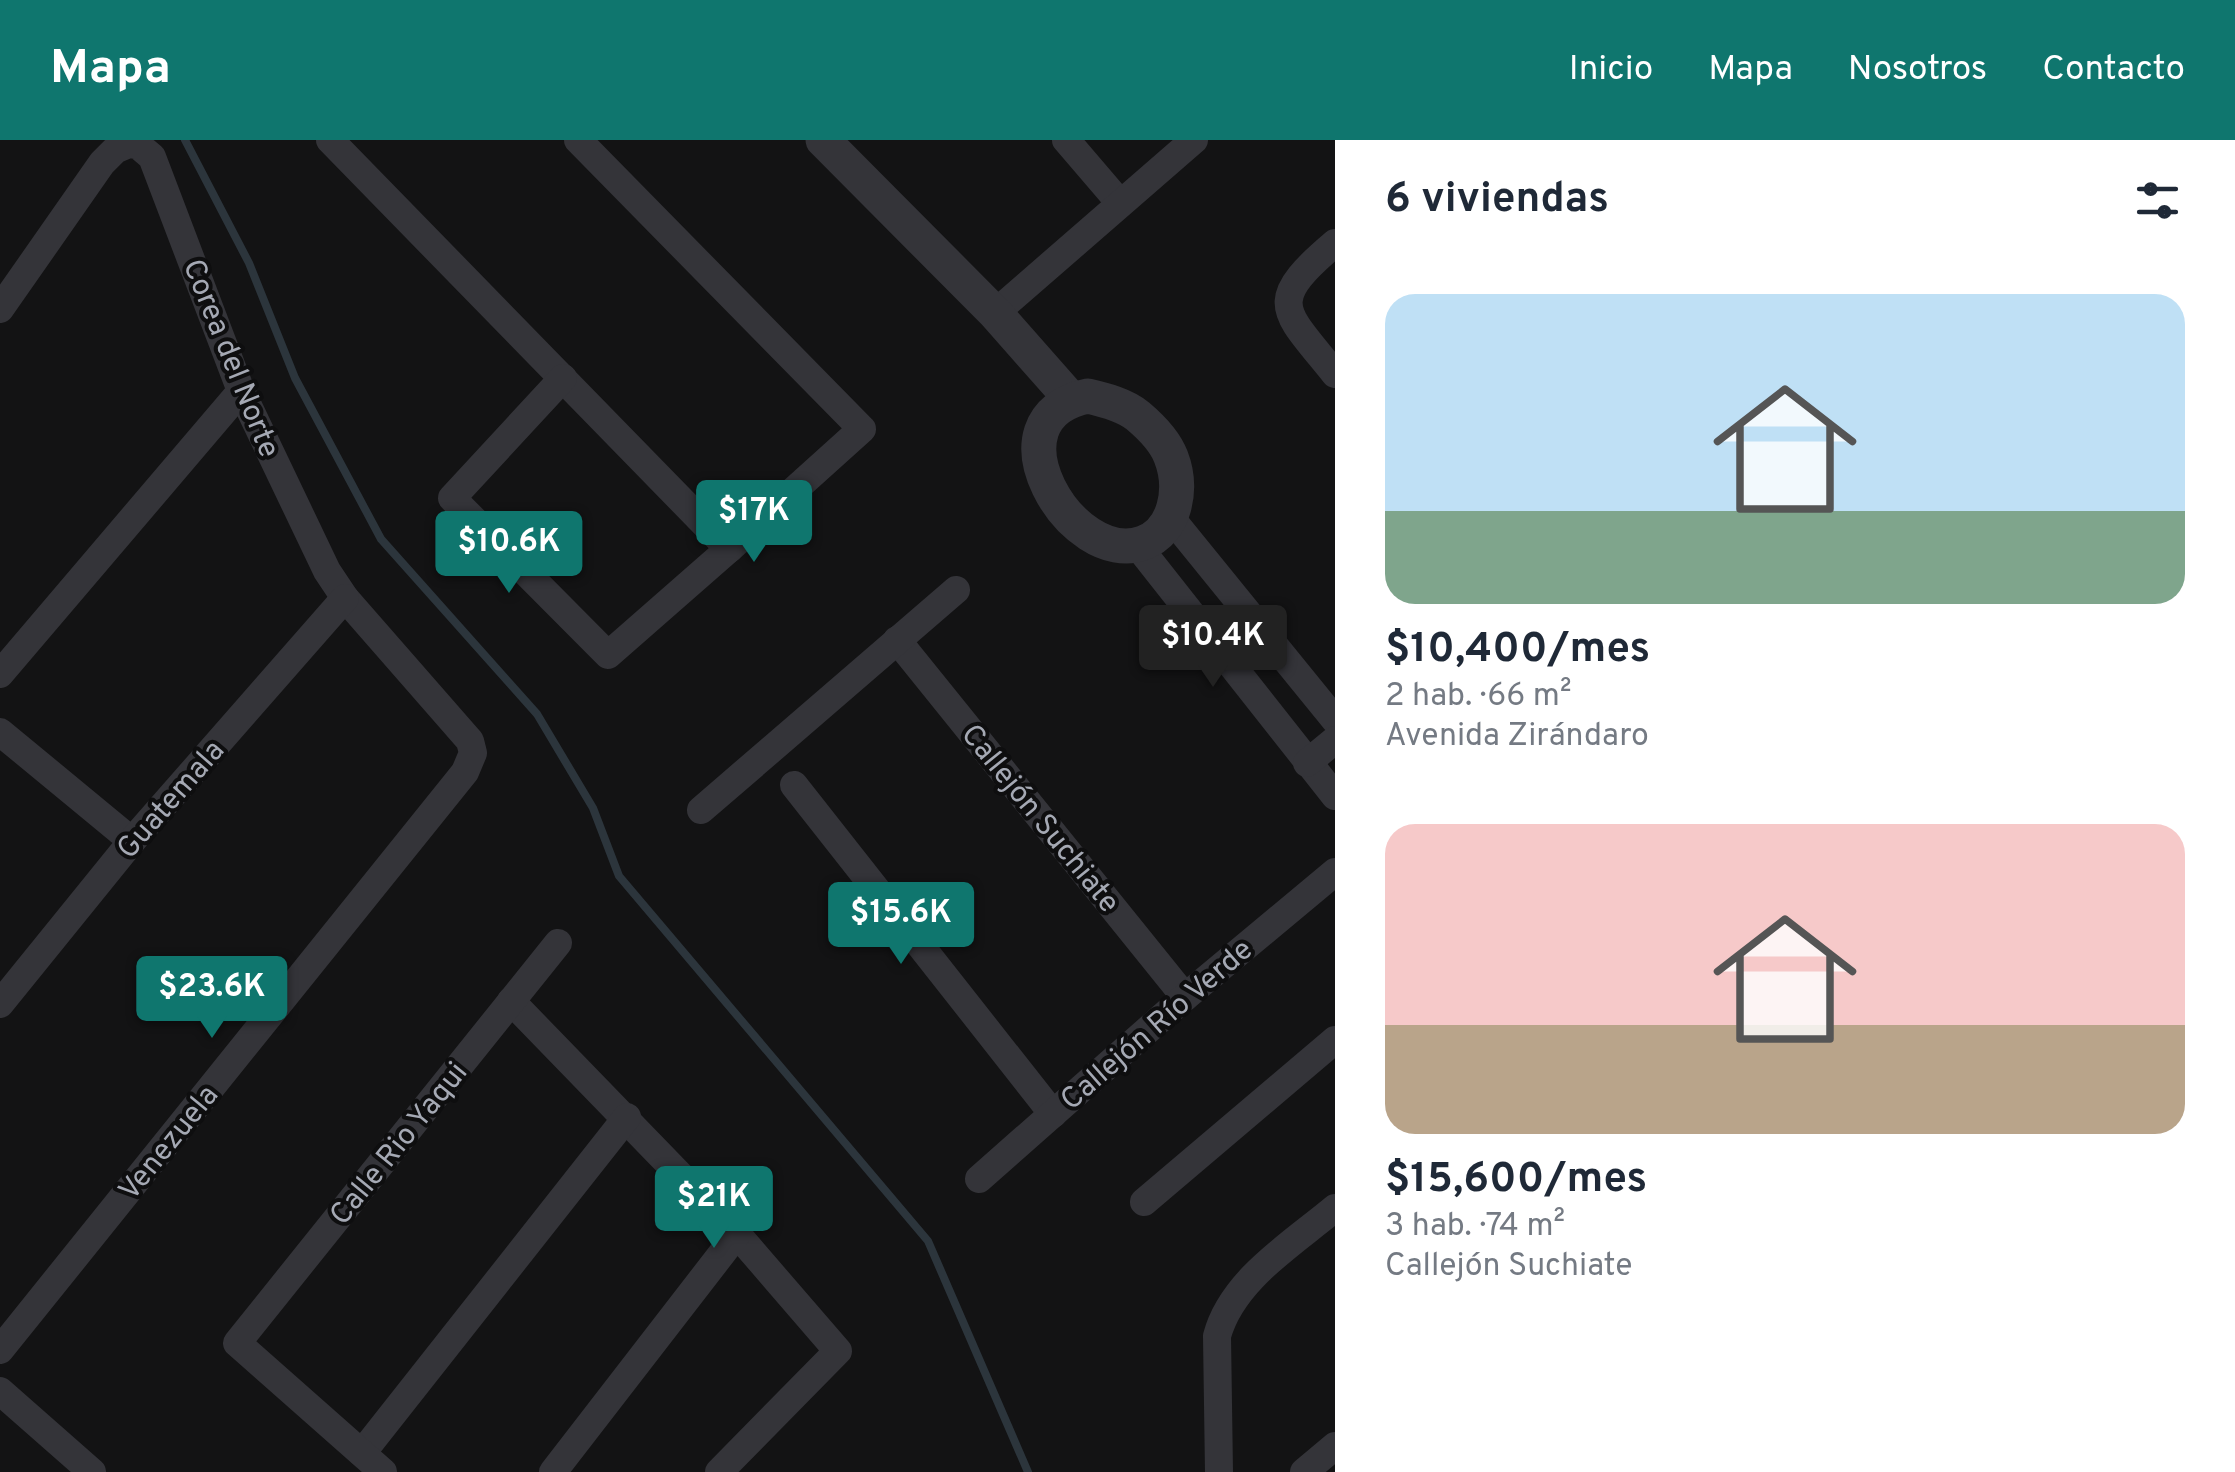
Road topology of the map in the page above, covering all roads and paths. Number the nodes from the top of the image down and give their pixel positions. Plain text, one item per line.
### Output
1 (330, 140) edge
2 (578, 140) edge
3 (822, 140) edge
4 (1066, 140) edge
5 (1194, 140) edge
6 (1120, 203) junction
7 (1335, 243) edge
8 (0, 309) edge
9 (995, 313) junction
10 (1335, 374) edge
11 (562, 378) junction
12 (240, 391) junction
13 (1071, 399) junction
14 (1171, 518) junction
15 (1136, 545) junction
16 (730, 549) junction
17 (956, 590) dead end
18 (344, 598) junction
19 (897, 640) junction
20 (0, 674) edge
21 (1335, 720) edge
22 (0, 732) edge
23 (1335, 740) edge
24 (470, 741) joint
25 (1306, 764) junction
26 (794, 786) dead end
27 (1335, 796) edge
28 (701, 810) dead end
29 (132, 841) junction
30 (1335, 872) edge
31 (558, 943) dead end
32 (1186, 997) junction
33 (511, 1002) junction
34 (0, 1004) edge
35 (1335, 1040) edge
36 (1053, 1114) junction
37 (626, 1117) junction
38 (979, 1179) dead end
39 (1144, 1202) dead end
40 (1335, 1208) edge
41 (737, 1234) junction
42 (0, 1350) edge
43 (0, 1391) edge
44 (1335, 1446) edge
45 (362, 1453) junction
46 (92, 1472) edge
47 (383, 1472) edge
48 (553, 1472) edge
49 (719, 1472) edge
50 (1219, 1472) edge
51 (1304, 1472) edge

1 - 11 street
2 - 16 street
3 - 9 street
4 - 6 street
5 - 6 street
6 - 9 street
7 - 10 street
8 - 12 street, Corea del Norte
9 - 13 street
11 - 16 street
11 - 16 street
12 - 18 street, Corea del Norte
12 - 20 street
13 - 14 street
13 - 15 street
14 - 15 street
14 - 21 street
15 - 25 street
17 - 19 street
18 - 24 street, Corea del Norte
18 - 29 street, Guatemala
19 - 28 street
19 - 32 street, Callejón Suchiate
22 - 29 street
23 - 25 street
24 - 42 street, Venezuela
25 - 27 street
26 - 36 street
29 - 34 street, Guatemala
30 - 32 street, Callejón Río Verde
31 - 33 street, Calle Rio Yaqui
32 - 36 street, Callejón Río Verde
33 - 37 street
33 - 45 street, Calle Rio Yaqui
35 - 39 street
36 - 38 street, Callejón Río Verde
37 - 41 street
37 - 45 street
40 - 50 street
41 - 48 street
41 - 49 street
43 - 46 street
44 - 51 street
45 - 47 street

